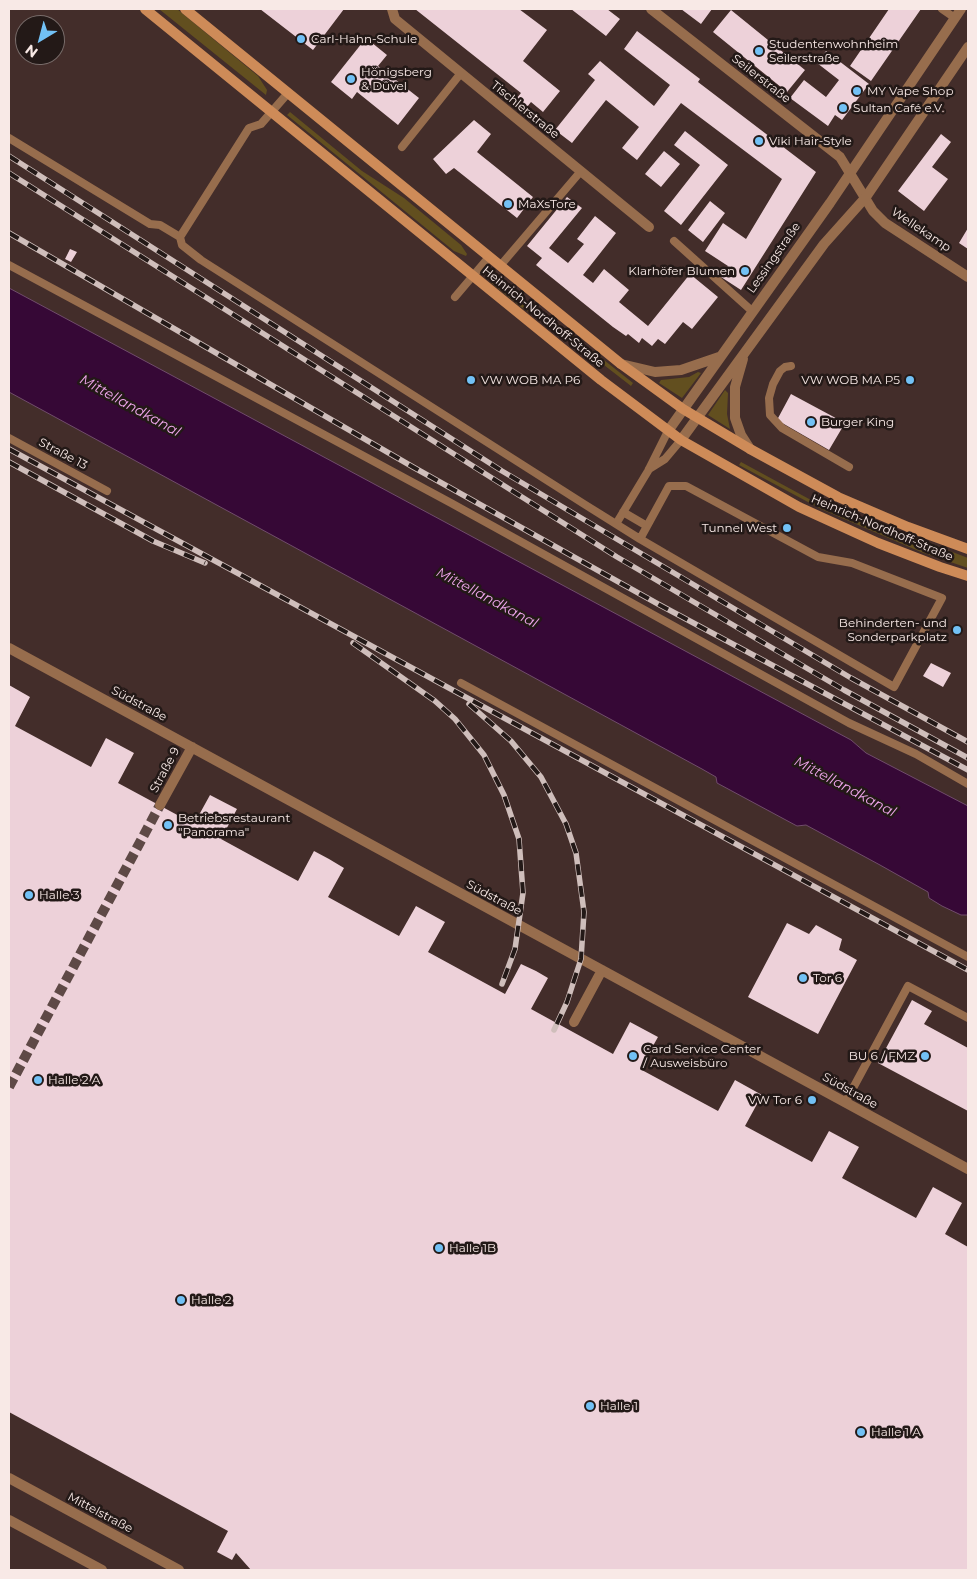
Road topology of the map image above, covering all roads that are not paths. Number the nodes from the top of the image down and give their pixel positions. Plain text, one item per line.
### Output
1 (145, 9) edge
2 (186, 9) edge
3 (392, 9) edge
4 (651, 9) edge
5 (942, 9) edge
6 (961, 9) edge
7 (955, 18) junction
8 (968, 47) edge
9 (461, 73) junction
10 (288, 92) junction
11 (272, 112) junction
12 (9, 138) edge
13 (402, 147) dead end
14 (581, 171) junction
15 (849, 174) junction
16 (866, 197) junction
17 (648, 227) dead end
18 (180, 238) junction
19 (674, 241) dead end
20 (489, 257) junction
21 (9, 265) edge
22 (500, 266) junction
23 (472, 276) junction
24 (968, 277) edge
25 (455, 296) dead end
26 (752, 311) junction
27 (744, 353) junction
28 (719, 357) junction
29 (621, 364) junction
30 (791, 366) dead end
31 (683, 409) junction
32 (697, 418) junction
33 (668, 431) junction
34 (9, 438) edge
35 (682, 440) junction
36 (750, 449) junction
37 (849, 467) dead end
38 (648, 471) junction
39 (107, 491) dead end
40 (623, 512) junction
41 (616, 524) junction
42 (647, 526) junction
43 (640, 539) junction
44 (968, 549) edge
45 (968, 576) edge
46 (9, 648) edge
47 (461, 683) dead end
48 (192, 747) junction
49 (968, 784) edge
50 (160, 805) tunnel mouth
51 (968, 957) edge
52 (602, 970) junction
53 (968, 1018) edge
54 (574, 1022) dead end
55 (845, 1103) junction
56 (968, 1170) edge
57 (9, 1478) edge
58 (9, 1520) edge
59 (102, 1570) edge
60 (179, 1570) edge

1 - 11 main road, Heinrich-Nordhoff-Straße
2 - 10 main road, Heinrich-Nordhoff-Straße
3 - 9 street, Tischlerstraße
4 - 15 street, Seilerstraße
5 - 7 lane
6 - 7 street, Lessingstraße
7 - 15 street, Lessingstraße
8 - 16 street
9 - 13 lane
9 - 14 street, Tischlerstraße
10 - 11 lane
10 - 20 main road, Heinrich-Nordhoff-Straße
11 - 18 lane
11 - 23 main road, Heinrich-Nordhoff-Straße
12 - 18 lane
14 - 17 street, Tischlerstraße
14 - 22 lane
15 - 16 street
15 - 26 street, Lessingstraße
16 - 24 street, Wellekamp
16 - 27 street
18 - 41 lane
19 - 26 lane
20 - 22 main road, Heinrich-Nordhoff-Straße
20 - 23 lane
21 - 49 lane
22 - 29 main road, Heinrich-Nordhoff-Straße
23 - 25 lane
23 - 33 main road, Heinrich-Nordhoff-Straße
26 - 28 street, Lessingstraße
27 - 32 street
27 - 36 street
28 - 29 street
28 - 31 street, Lessingstraße
29 - 31 main road, Heinrich-Nordhoff-Straße
30 - 37 lane
31 - 32 main road, Heinrich-Nordhoff-Straße
31 - 33 street, Lessingstraße
32 - 35 street
32 - 36 main road, Heinrich-Nordhoff-Straße
33 - 35 main road, Heinrich-Nordhoff-Straße
33 - 38 lane
34 - 39 lane, Straße 13
35 - 38 lane
35 - 45 main road, Heinrich-Nordhoff-Straße
36 - 44 main road, Heinrich-Nordhoff-Straße
38 - 40 lane
40 - 41 lane
40 - 42 lane
41 - 43 lane
42 - 43 lane
42 - 43 lane
46 - 48 street, Südstraße
47 - 51 lane
48 - 50 street, Straße 9
48 - 52 street, Südstraße
52 - 54 street
52 - 55 street, Südstraße
53 - 55 lane
55 - 56 street, Südstraße
57 - 60 street, Mittelstraße
58 - 59 street

